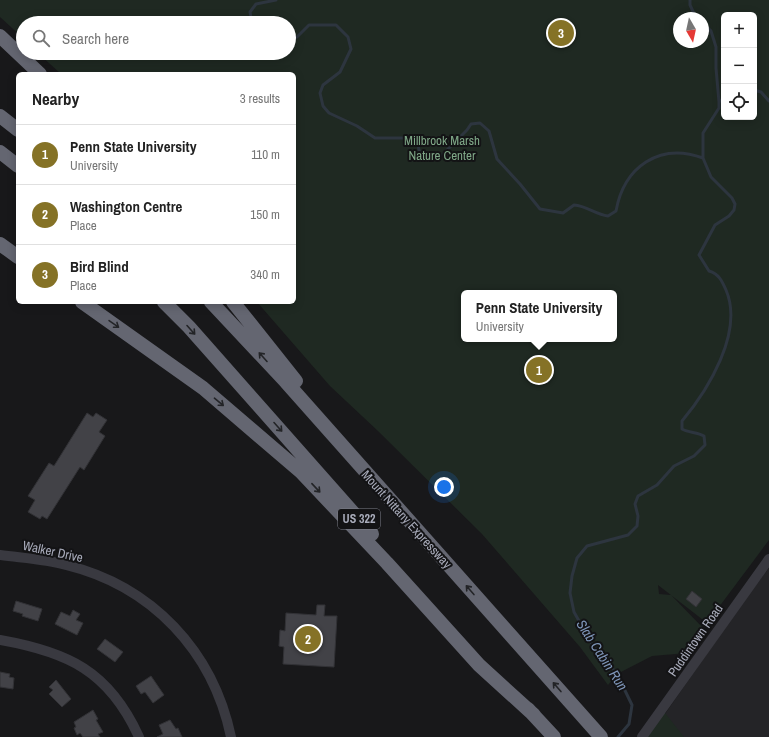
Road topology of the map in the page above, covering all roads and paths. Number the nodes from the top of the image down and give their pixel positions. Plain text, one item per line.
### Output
1 (0, 36) edge
2 (16, 51) edge
3 (25, 60) edge
4 (38, 72) edge
5 (0, 116) edge
6 (16, 128) edge
7 (0, 152) edge
8 (16, 164) edge
9 (0, 244) edge
10 (16, 256) edge
11 (85, 304) edge
12 (166, 304) edge
13 (213, 304) edge
14 (235, 304) edge
15 (0, 555) edge
16 (441, 557) junction
17 (769, 559) edge
18 (0, 640) edge
19 (534, 716) junction
20 (139, 737) edge
21 (232, 737) edge
22 (554, 737) edge
23 (601, 737) edge
24 (642, 737) edge

1 - 2 highway
3 - 4 highway
5 - 6 highway
7 - 8 highway
9 - 10 highway
11 -> 19 highway
12 -> 19 highway, US 322
16 -> 13 highway, Mount Nittany Expressway / US 322
14 - 16 highway
15 - 21 street, Walker Drive
23 -> 16 highway, Mount Nittany Expressway / US 322
17 - 24 street, Puddintown Road
18 - 20 street
19 - 22 highway, US 322

